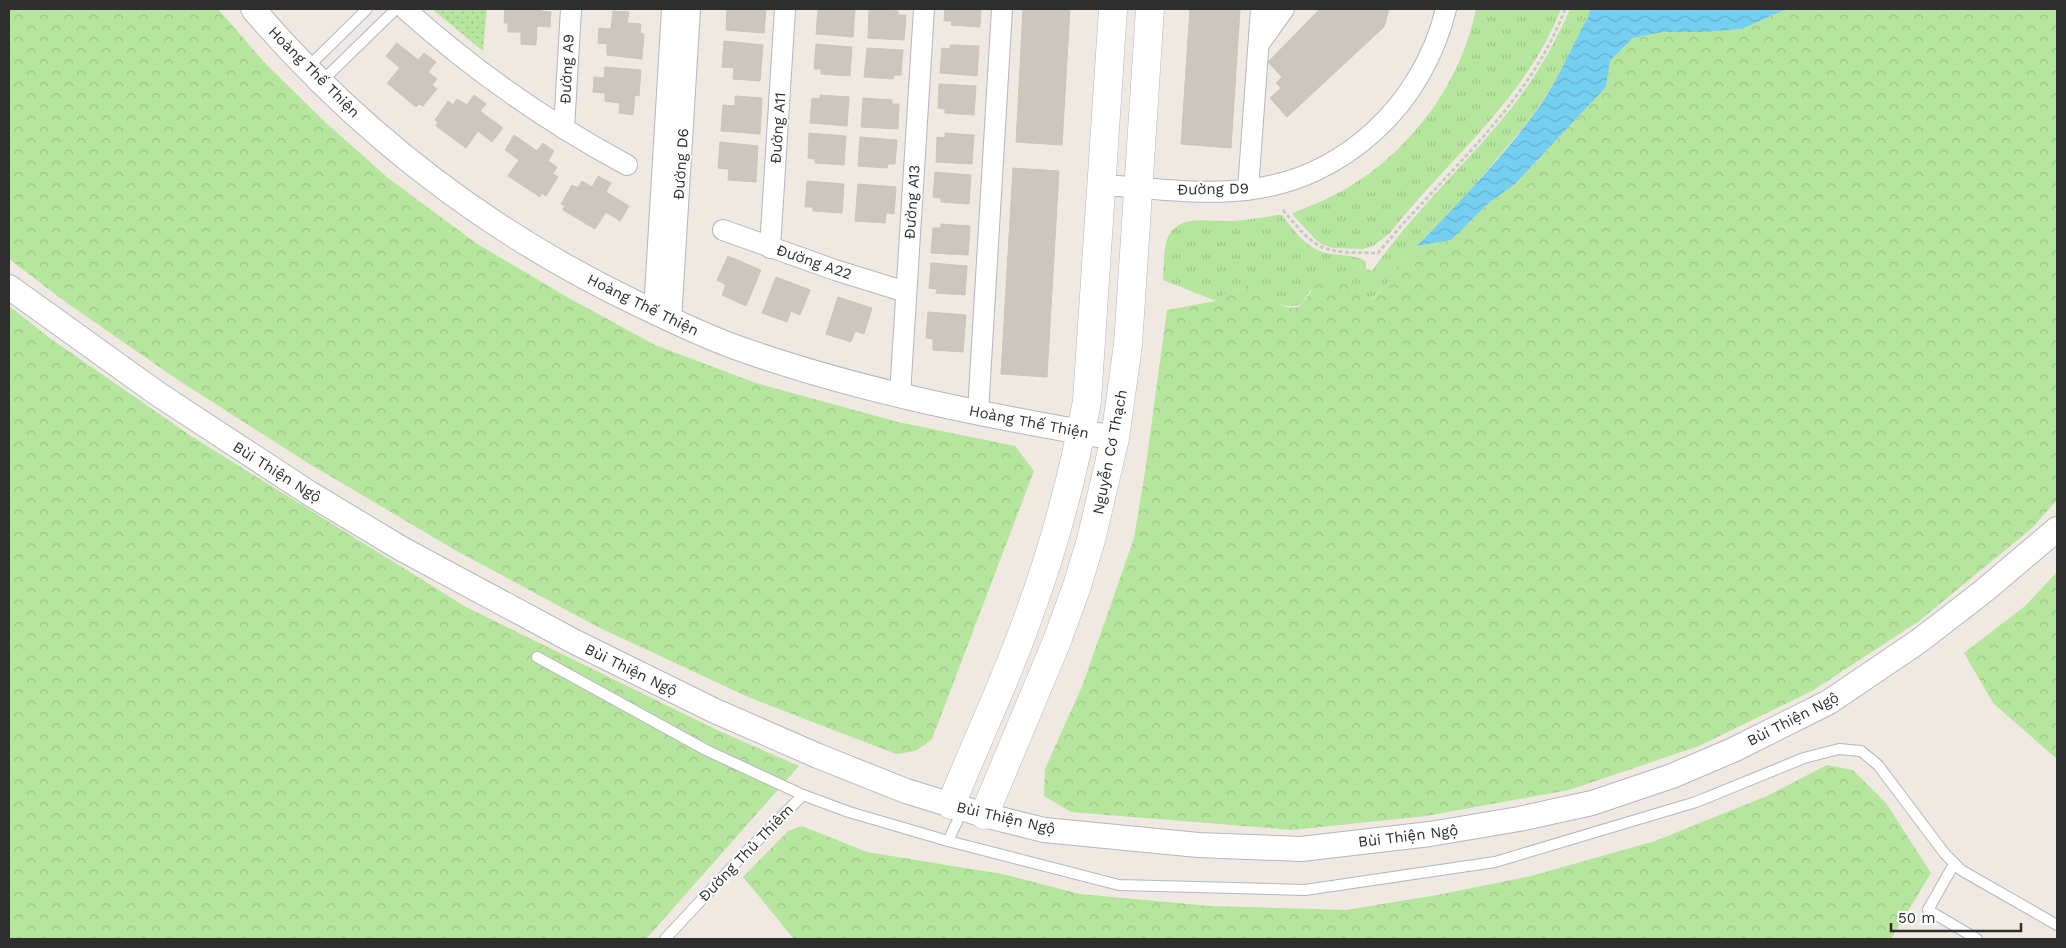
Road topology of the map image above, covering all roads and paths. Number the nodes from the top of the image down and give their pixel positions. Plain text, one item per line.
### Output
1 (253, 9) edge
2 (367, 9) edge
3 (396, 9) edge
4 (405, 9) edge
5 (571, 9) edge
6 (672, 9) edge
7 (690, 9) edge
8 (785, 9) edge
9 (924, 9) edge
10 (1002, 9) edge
11 (1114, 9) edge
12 (1150, 9) edge
13 (1261, 9) edge
14 (1284, 9) edge
15 (1446, 9) edge
16 (1565, 9) edge
17 (1259, 44) junction
18 (313, 76) junction
19 (564, 129) junction
20 (627, 165) dead end
21 (1102, 185) junction
22 (1138, 188) junction
23 (1248, 190) junction
24 (1283, 210) dead end
25 (723, 230) dead end
26 (770, 248) junction
27 (9, 287) edge
28 (906, 292) junction
29 (662, 316) junction
30 (900, 395) junction
31 (978, 412) junction
32 (1082, 432) junction
33 (1116, 438) junction
34 (2057, 529) edge
35 (537, 657) dead end
36 (803, 795) junction
37 (966, 810) junction
38 (948, 841) junction
39 (1954, 864) junction
40 (2057, 924) edge
41 (665, 939) edge
42 (1977, 939) edge

1 - 18 street, Hoàng Thế Thiện
2 - 18 lane
3 - 18 lane
4 - 19 street
5 - 19 street, Đường A9
6 - 29 street, Đường D6
7 - 29 street, Đường D6
8 - 26 street, Đường A11
9 - 28 street, Đường A13
10 - 31 street
11 - 21 main road
12 - 22 main road, Nguyễn Cơ Thạch
13 - 17 street
14 - 17 street
15 - 23 street, Đường D9
16 - 24 path
17 - 23 street
18 - 29 street, Hoàng Thế Thiện
19 - 20 street
21 - 22 street, Đường D9
21 - 32 main road
22 - 23 street, Đường D9
22 - 33 main road, Nguyễn Cơ Thạch
25 - 26 street, Đường A22
26 - 28 street, Đường A22
27 - 37 street, Bùi Thiện Ngộ
28 - 30 street, Đường A13
29 - 30 street, Hoàng Thế Thiện
30 - 31 street, Hoàng Thế Thiện
31 - 32 street, Hoàng Thế Thiện
32 - 33 street, Hoàng Thế Thiện
32 - 37 main road
33 - 37 main road, Nguyễn Cơ Thạch
34 - 37 street, Bùi Thiện Ngộ
35 - 36 lane
36 - 38 lane, Đường Thủ Thiêm
36 - 41 lane, Đường Thủ Thiêm
37 - 38 lane
38 - 39 lane, Đường Thủ Thiêm
39 - 40 lane, Đường Thủ Thiêm
39 - 42 lane

